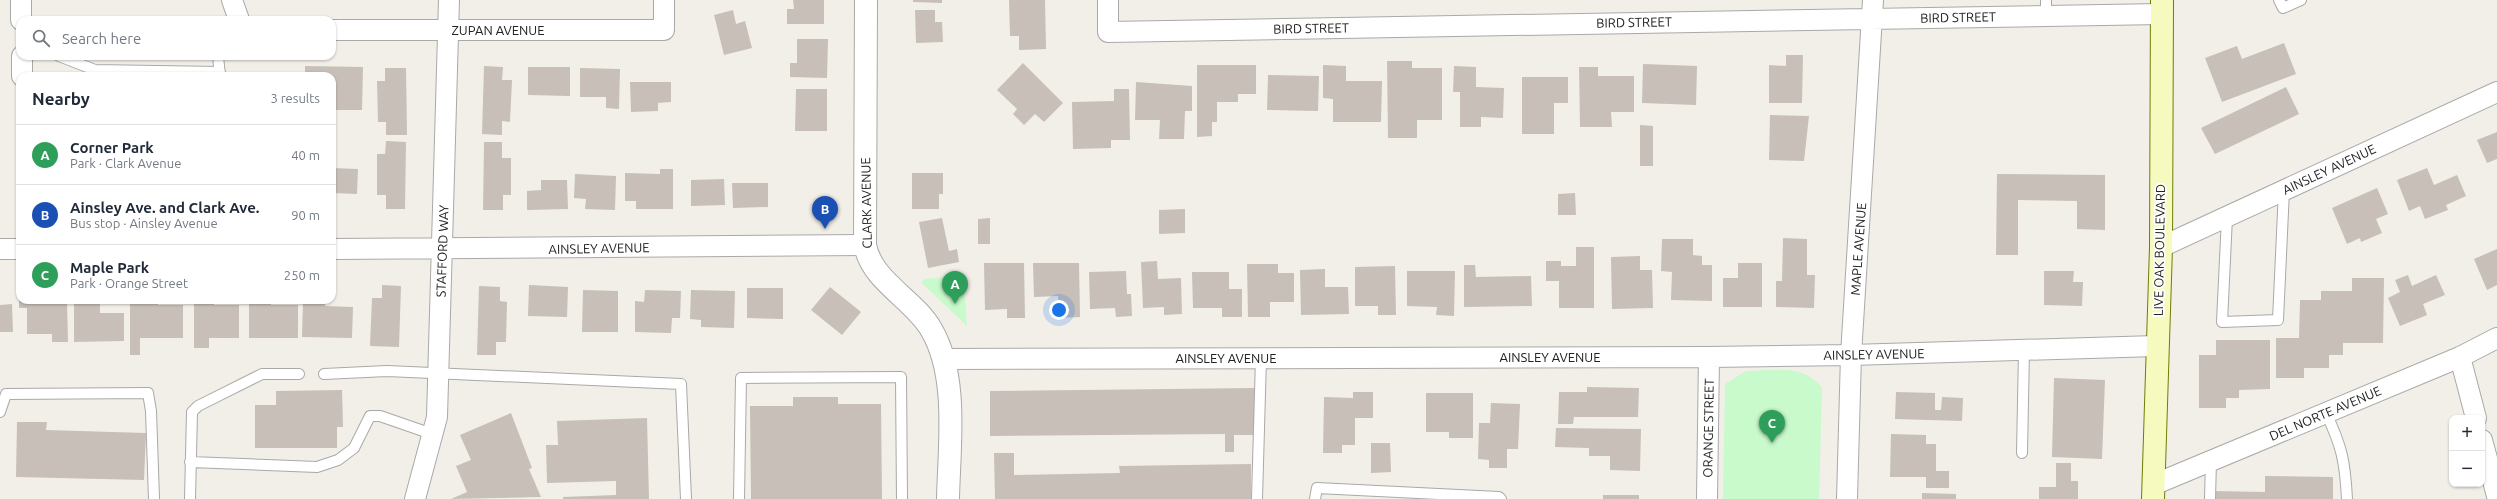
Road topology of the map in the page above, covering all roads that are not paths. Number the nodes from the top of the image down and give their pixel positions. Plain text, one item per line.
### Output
1 (21, 0) edge
2 (232, 0) edge
3 (449, 0) edge
4 (664, 0) edge
5 (866, 0) edge
6 (1108, 0) edge
7 (2279, 0) edge
8 (2301, 0) edge
9 (2161, 7) edge
10 (2046, 8) edge
11 (1872, 9) edge
12 (21, 16) edge
13 (238, 16) edge
14 (336, 30) edge
15 (449, 30) junction
16 (22, 60) edge
17 (69, 60) edge
18 (218, 60) edge
19 (22, 72) edge
20 (158, 72) edge
21 (220, 72) edge
22 (2497, 92) edge
23 (2284, 190) junction
24 (2227, 217) junction
25 (865, 245) junction
26 (2161, 247) junction
27 (0, 249) edge
28 (16, 249) edge
29 (336, 249) edge
30 (442, 250) junction
31 (2497, 338) edge
32 (2156, 346) junction
33 (2024, 350) junction
34 (1851, 355) junction
35 (1709, 356) junction
36 (2460, 356) junction
37 (1261, 358) junction
38 (944, 359) junction
39 (438, 373) junction
40 (299, 374) dead end
41 (324, 374) dead end
42 (0, 412) edge
43 (2326, 412) junction
44 (2475, 415) edge
45 (432, 434) junction
46 (2485, 451) edge
47 (2022, 453) dead end
48 (2212, 460) junction
49 (190, 462) junction
50 (2153, 492) edge
51 (2497, 496) edge
52 (154, 499) edge
53 (190, 499) edge
54 (415, 499) edge
55 (686, 499) edge
56 (739, 499) edge
57 (902, 499) edge
58 (948, 499) edge
59 (1256, 499) edge
60 (1315, 499) edge
61 (1501, 499) edge
62 (1707, 499) edge
63 (1847, 499) edge
64 (2210, 499) edge
65 (2347, 499) edge

1 - 12 street
2 - 13 street
3 - 15 street, STAFFORD WAY
4 - 15 street, ZUPAN AVENUE
5 - 25 street, CLARK AVENUE
6 - 11 street, BIRD STREET
7 - 8 lane
9 - 10 street, BIRD STREET
9 - 26 main road, LIVE OAK BOULEVARD
10 - 11 street, BIRD STREET
11 - 34 street, MAPLE AVENUE
14 - 15 street, ZUPAN AVENUE
15 - 30 street, STAFFORD WAY
16 - 19 street
17 - 20 lane
18 - 21 lane
22 - 23 street, AINSLEY AVENUE
23 - 24 street, AINSLEY AVENUE
23 - 24 lane
24 - 26 street, AINSLEY AVENUE
25 - 30 street, AINSLEY AVENUE
25 - 38 street, CLARK AVENUE
26 - 32 main road, LIVE OAK BOULEVARD
27 - 28 street
29 - 30 street, AINSLEY AVENUE
30 - 39 street, STAFFORD WAY
31 - 36 street, DEL NORTE AVENUE
32 - 33 street, AINSLEY AVENUE
32 - 50 main road, LIVE OAK BOULEVARD
33 - 34 street, AINSLEY AVENUE
33 - 47 lane
34 - 35 street, AINSLEY AVENUE
34 - 63 street, MAPLE AVENUE
35 - 37 street, AINSLEY AVENUE
35 - 62 street, ORANGE STREET
36 - 43 street, DEL NORTE AVENUE
36 - 44 street
37 - 38 street, AINSLEY AVENUE
37 - 59 lane
38 - 58 street, CLARK AVENUE
39 - 41 lane
39 - 45 street, STAFFORD WAY
39 - 55 lane
40 - 49 lane
42 - 52 lane
43 - 48 street, DEL NORTE AVENUE
43 - 65 lane
45 - 49 lane
45 - 54 street, STAFFORD WAY
46 - 51 street
48 - 50 street, DEL NORTE AVENUE
48 - 64 lane
49 - 53 lane
56 - 57 lane
60 - 61 lane

